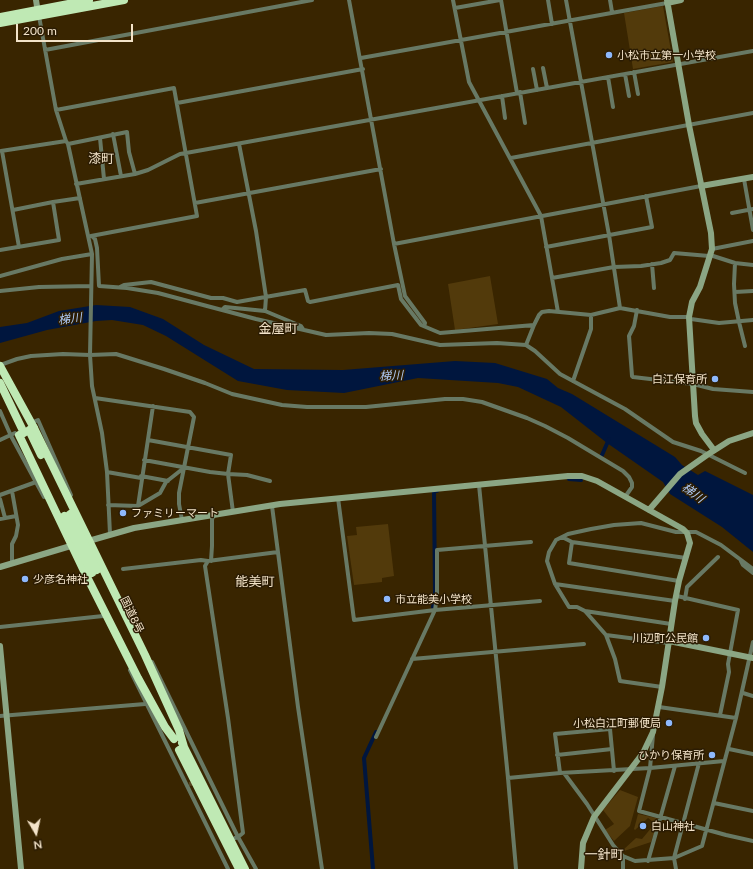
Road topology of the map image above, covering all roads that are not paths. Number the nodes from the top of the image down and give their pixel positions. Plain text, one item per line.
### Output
1 (36, 0) edge
2 (89, 0) edge
3 (124, 0) edge
4 (312, 0) edge
5 (349, 0) edge
6 (454, 0) edge
7 (501, 0) edge
8 (548, 0) edge
9 (566, 0) edge
10 (610, 0) edge
11 (681, 0) edge
12 (667, 1) edge
13 (455, 8) junction
14 (612, 12) junction
15 (38, 13) junction
16 (0, 17) edge
17 (570, 21) junction
18 (0, 23) edge
19 (552, 24) junction
20 (507, 32) junction
21 (462, 40) junction
22 (45, 50) junction
23 (753, 51) edge
24 (360, 58) junction
25 (679, 65) junction
26 (543, 68) dead end
27 (363, 69) junction
28 (533, 69) dead end
29 (634, 72) junction
30 (625, 74) junction
31 (608, 77) junction
32 (581, 82) junction
33 (547, 88) junction
34 (537, 90) junction
35 (519, 92) junction
36 (638, 94) dead end
37 (502, 96) junction
38 (629, 96) dead end
39 (479, 100) junction
40 (177, 103) junction
41 (613, 107) dead end
42 (56, 110) junction
43 (753, 113) edge
44 (505, 118) dead end
45 (372, 119) junction
46 (525, 123) dead end
47 (689, 125) junction
48 (113, 134) junction
49 (100, 138) junction
50 (67, 142) junction
51 (592, 143) junction
52 (239, 144) junction
53 (1, 151) edge
54 (186, 153) junction
55 (511, 158) junction
56 (381, 169) junction
57 (135, 174) junction
58 (121, 176) junction
59 (753, 177) edge
60 (104, 179) junction
61 (744, 179) junction
62 (76, 184) junction
63 (701, 186) junction
64 (248, 193) junction
65 (646, 196) junction
66 (80, 198) junction
67 (53, 202) junction
68 (195, 203) junction
69 (603, 204) junction
70 (751, 209) edge
71 (13, 210) junction
72 (732, 212) dead end
73 (541, 216) junction
74 (753, 230) edge
75 (609, 235) junction
76 (90, 236) junction
77 (753, 241) edge
78 (394, 244) junction
79 (19, 247) junction
80 (546, 247) junction
81 (0, 250) edge
82 (710, 253) junction
83 (92, 254) junction
84 (736, 263) junction
85 (652, 264) junction
86 (753, 265) edge
87 (614, 267) junction
88 (0, 276) edge
89 (552, 278) junction
90 (91, 287) junction
91 (120, 287) junction
92 (654, 288) dead end
93 (0, 291) edge
94 (753, 291) edge
95 (735, 292) junction
96 (266, 297) junction
97 (620, 308) junction
98 (222, 310) junction
99 (636, 310) junction
100 (265, 311) junction
101 (558, 312) junction
102 (591, 315) junction
103 (689, 317) junction
104 (753, 320) edge
105 (739, 322) junction
106 (534, 325) junction
107 (424, 326) junction
108 (303, 329) junction
109 (526, 345) junction
110 (746, 346) dead end
111 (90, 354) junction
112 (0, 366) edge
113 (0, 370) edge
114 (573, 381) junction
115 (0, 383) edge
116 (693, 384) junction
117 (753, 392) edge
118 (0, 394) edge
119 (95, 398) junction
120 (153, 406) junction
121 (0, 411) edge
122 (24, 431) junction
123 (753, 433) edge
124 (0, 440) edge
125 (148, 440) junction
126 (188, 447) junction
127 (714, 450) junction
128 (705, 456) junction
129 (144, 460) junction
130 (184, 467) junction
131 (107, 472) junction
132 (745, 473) dead end
133 (228, 474) junction
134 (141, 477) junction
135 (168, 481) junction
136 (270, 481) dead end
137 (36, 482) junction
138 (480, 485) junction
139 (12, 491) junction
140 (0, 495) edge
141 (625, 497) junction
142 (338, 498) junction
143 (0, 499) edge
144 (108, 505) junction
145 (138, 506) junction
146 (272, 506) junction
147 (648, 510) junction
148 (233, 512) junction
149 (70, 515) junction
150 (214, 515) junction
151 (16, 516) junction
152 (2, 519) edge
153 (182, 520) junction
154 (63, 526) junction
155 (687, 533) junction
156 (110, 534) junction
157 (562, 537) junction
158 (89, 540) junction
159 (531, 542) dead end
160 (572, 542) junction
161 (72, 546) junction
162 (486, 546) junction
163 (278, 552) junction
164 (718, 556) dead end
165 (686, 558) junction
166 (98, 560) junction
167 (209, 561) junction
168 (741, 561) junction
169 (12, 562) junction
170 (0, 566) edge
171 (753, 569) edge
172 (123, 570) dead end
173 (92, 573) junction
174 (753, 573) edge
175 (679, 581) junction
176 (555, 584) junction
177 (676, 598) junction
178 (685, 599) junction
179 (540, 601) dead end
180 (491, 605) junction
181 (435, 610) junction
182 (585, 611) junction
183 (103, 616) junction
184 (671, 624) junction
185 (0, 627) edge
186 (606, 635) junction
187 (668, 642) junction
188 (753, 642) edge
189 (584, 644) dead end
190 (0, 646) edge
191 (496, 652) junction
192 (729, 653) junction
193 (751, 658) edge
194 (412, 659) junction
195 (662, 687) junction
196 (743, 693) junction
197 (753, 696) edge
198 (154, 699) junction
199 (658, 707) junction
200 (163, 711) junction
201 (7, 715) junction
202 (0, 716) edge
203 (720, 716) junction
204 (736, 718) junction
205 (653, 732) junction
206 (376, 736) dead end
207 (612, 749) junction
208 (729, 749) junction
209 (753, 754) edge
210 (557, 755) junction
211 (724, 761) junction
212 (699, 763) junction
213 (674, 766) junction
214 (650, 768) junction
215 (632, 769) junction
216 (614, 770) junction
217 (562, 773) junction
218 (508, 778) junction
219 (714, 803) junction
220 (753, 811) edge
221 (594, 817) junction
222 (660, 817) junction
223 (684, 824) junction
224 (706, 830) junction
225 (237, 837) junction
226 (753, 841) edge
227 (623, 856) junction
228 (674, 858) junction
229 (648, 860) junction
230 (21, 869) edge
231 (228, 869) edge
232 (239, 869) edge
233 (245, 869) edge
234 (256, 869) edge
235 (322, 869) edge
236 (516, 869) edge
237 (581, 869) edge
238 (623, 869) edge
239 (676, 869) edge

1 - 15 street
2 - 15 highway
3 - 15 highway
4 - 22 street
5 - 24 street
6 - 13 street
7 - 13 street
7 - 20 street
8 - 19 street
9 - 17 street
10 - 14 street
11 - 12 street
12 - 14 street
12 - 25 street
13 - 21 street
14 - 17 street
15 - 16 highway
15 - 18 highway
15 - 22 street
17 - 19 street
17 - 32 street
19 - 20 street
20 - 21 street
20 - 35 street
21 - 24 street
21 - 39 street
22 - 42 street
23 - 25 street
24 - 27 street
25 - 29 street
25 - 47 street
26 - 33 street
27 - 40 street
27 - 45 street
28 - 34 street
29 - 30 street
29 - 36 street
30 - 31 street
30 - 38 street
31 - 32 street
31 - 41 street
32 - 33 street
32 - 51 street
33 - 34 street
34 - 35 street
35 - 37 street
35 - 46 street
37 - 39 street
37 - 44 street
39 - 45 street
39 - 55 street
40 - 42 street
40 - 54 street
42 - 50 street
43 - 47 street
45 - 52 street
45 - 56 street
47 - 51 street
47 - 63 street
48 - 49 street
48 - 57 street
48 - 58 street
49 - 50 street
49 - 60 street
50 - 53 street
50 - 62 street
51 - 55 street
51 - 69 street
52 - 54 street
52 - 64 street
53 - 71 street
54 - 57 street
54 - 68 street
55 - 73 street
56 - 64 street
56 - 78 street
57 - 58 street
58 - 60 street
59 - 61 street
60 - 62 street
61 - 63 street
61 - 70 street
62 - 66 street
63 - 65 street
63 - 82 street
64 - 68 street
64 - 96 street
65 - 69 street
65 - 75 street
66 - 67 street
66 - 76 street
67 - 71 street
67 - 79 street
68 - 76 street
69 - 73 street
69 - 75 street
70 - 72 street
70 - 74 street
71 - 79 street
73 - 78 street
73 - 80 street
75 - 80 street
75 - 87 street
76 - 83 street
76 - 91 street
77 - 82 street
78 - 107 street
79 - 81 street
80 - 89 street
82 - 84 street
82 - 85 street
82 - 103 street
83 - 88 street
83 - 90 street
84 - 86 street
84 - 95 street
85 - 87 street
85 - 92 street
87 - 89 street
87 - 97 street
89 - 101 street
90 - 93 street
90 - 111 street
91 - 96 street
91 - 98 street
94 - 95 street
95 - 105 street
96 - 100 street
96 - 107 street
97 - 99 street
97 - 102 street
98 - 100 street
98 - 108 street
99 - 103 street
99 - 116 street
100 - 108 street
101 - 102 street
101 - 106 street
102 - 114 street
103 - 105 street
103 - 116 street
104 - 105 street
105 - 110 street
106 - 107 street
106 - 109 street
108 - 109 street
109 - 114 street
111 - 112 street
111 - 119 street
111 - 141 street
112 - 122 highway, bridge
113 - 122 highway, 国道8号, bridge
114 - 128 street
115 - 122 highway, 国道8号, bridge
116 - 117 street
116 - 127 street
118 - 122 highway
119 - 120 street
119 - 131 street
120 - 125 street
120 - 126 street
121 - 122 street
122 - 124 street
122 - 137 street
122 - 149 highway, 国道8号
122 - 149 highway
122 - 154 highway
123 - 127 street
125 - 126 street
125 - 129 street
126 - 130 street
126 - 133 street
127 - 128 street
128 - 132 street
128 - 147 street
129 - 130 street
129 - 134 street
130 - 133 street
130 - 135 street
130 - 153 street
131 - 134 street
131 - 144 street
133 - 136 street
133 - 148 street
134 - 135 street
134 - 145 street
135 - 145 street
137 - 139 street
137 - 154 street
138 - 141 street
138 - 142 street
138 - 162 street
139 - 140 street
139 - 151 street
141 - 147 street
142 - 146 street
142 - 181 street
143 - 152 street
144 - 145 street
144 - 156 street
146 - 148 street
146 - 163 street
147 - 155 street
148 - 150 street
149 - 158 highway
149 - 173 highway, 国道8号, bridge
150 - 153 street
150 - 167 street
151 - 152 street
151 - 169 street
153 - 156 street
154 - 161 highway
155 - 157 street
155 - 165 street
155 - 168 street
156 - 158 street
157 - 160 street
157 - 176 street
158 - 161 street
158 - 166 highway
159 - 162 street
160 - 165 street
160 - 175 street
161 - 169 street
161 - 173 highway
162 - 180 street
162 - 181 street
163 - 167 street
163 - 235 street
164 - 178 street
165 - 175 street
166 - 198 highway
166 - 225 street
167 - 172 street
167 - 225 street
168 - 171 street
168 - 174 street
169 - 170 street
173 - 183 street
173 - 198 highway, 国道8号
175 - 177 street
176 - 177 street
176 - 182 street
177 - 178 street
177 - 184 street
178 - 192 street
179 - 180 street
180 - 181 street
180 - 191 street
181 - 194 street
182 - 184 street
182 - 186 street
183 - 185 street
183 - 198 street
184 - 187 street
186 - 187 street
186 - 195 street
187 - 192 street
187 - 195 street
188 - 193 street
189 - 191 street
190 - 201 street
191 - 194 street
191 - 218 street
192 - 193 street
192 - 203 street
193 - 196 street
194 - 206 street
195 - 199 street
196 - 197 street
196 - 204 street
198 - 200 highway, 国道8号
198 - 201 street
198 - 231 street
199 - 203 street
199 - 205 street
200 - 232 highway, 国道8号
200 - 233 highway
201 - 202 street
201 - 230 street
203 - 204 street
204 - 208 street
205 - 214 street
205 - 215 street
207 - 210 street
207 - 210 street
207 - 216 street
208 - 209 street
208 - 211 street
210 - 217 street
211 - 212 street
211 - 219 street
212 - 213 street
212 - 223 street
213 - 214 street
213 - 222 street
214 - 215 street
214 - 222 street
215 - 216 street
215 - 221 street
216 - 217 street
217 - 218 street
217 - 221 street
218 - 236 street
219 - 220 street
219 - 224 street
221 - 227 street
221 - 237 street
222 - 223 street
222 - 229 street
223 - 224 street
223 - 228 street
224 - 226 street
224 - 228 street
225 - 234 street
227 - 229 street
227 - 238 street
228 - 229 street
228 - 239 street

